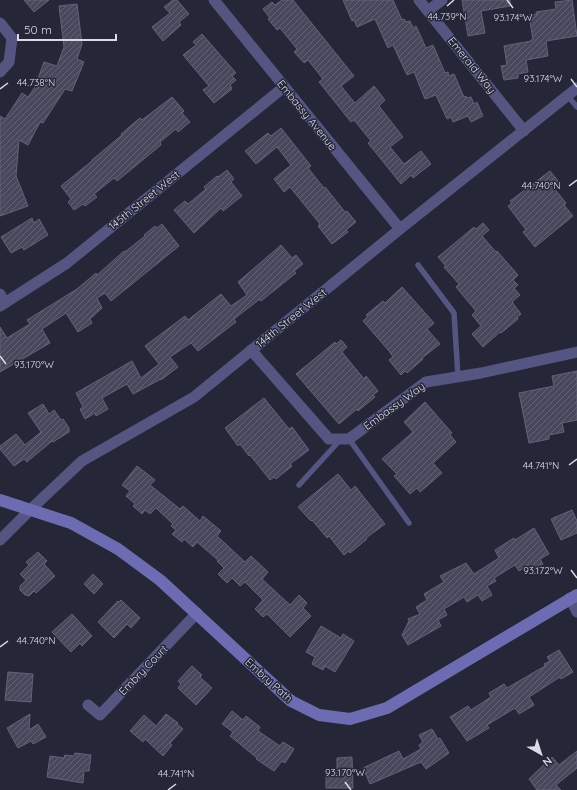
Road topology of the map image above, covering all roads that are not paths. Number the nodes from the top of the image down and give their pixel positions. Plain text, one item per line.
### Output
1 (214, 0) edge
2 (419, 0) edge
3 (442, 0) edge
4 (428, 11) junction
5 (0, 23) edge
6 (0, 72) edge
7 (284, 87) junction
8 (577, 88) edge
9 (567, 96) junction
10 (577, 107) edge
11 (524, 131) junction
12 (400, 229) junction
13 (418, 265) dead end
14 (2, 301) edge
15 (251, 350) junction
16 (577, 352) edge
17 (458, 377) junction
18 (345, 439) junction
19 (299, 485) dead end
20 (0, 500) edge
21 (30, 510) junction
22 (409, 523) dead end
23 (0, 540) edge
24 (574, 597) edge
25 (577, 612) edge
26 (197, 613) junction
27 (88, 705) dead end

1 - 7 street, Embassy Avenue
2 - 4 street, Emerald Way
3 - 4 street
4 - 11 street, Emerald Way
5 - 6 street
7 - 12 street, Embassy Avenue
7 - 14 street, 145th Street West
8 - 9 street, 144th Street West
9 - 10 lane
9 - 11 street, 144th Street West
11 - 12 street, 144th Street West
12 - 15 street, 144th Street West
13 - 17 lane
15 - 18 street
15 - 21 street, 144th Street West
16 - 17 street, Embassy Way
17 - 18 street, Embassy Way
18 - 19 lane
18 - 22 lane
20 - 21 street, Embry Path
21 - 23 street, 144th Street West
21 - 26 street, Embry Path
24 - 25 street
24 - 26 street, Embry Path
26 - 27 street, Embry Court

